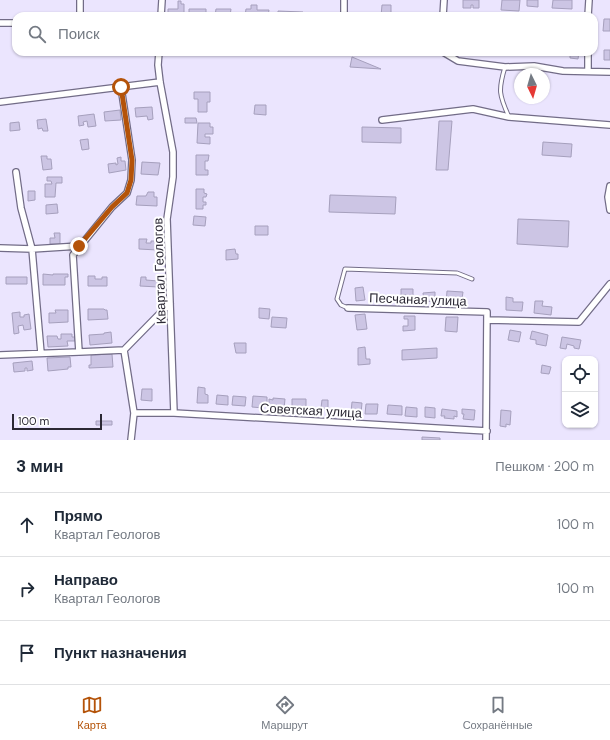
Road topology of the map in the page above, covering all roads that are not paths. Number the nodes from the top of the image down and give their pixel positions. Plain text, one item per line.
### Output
1 (80, 0) edge
2 (162, 0) edge
3 (344, 0) edge
4 (444, 0) edge
5 (588, 0) edge
6 (80, 12) edge
7 (162, 12) edge
8 (344, 12) edge
9 (443, 12) edge
10 (588, 12) edge
11 (0, 23) edge
12 (12, 23) edge
13 (159, 56) edge
14 (450, 56) edge
15 (588, 56) edge
16 (504, 67) junction
17 (588, 71) junction
18 (610, 72) edge
19 (160, 82) junction
20 (121, 87) junction
21 (0, 102) edge
22 (509, 117) junction
23 (382, 120) dead end
24 (610, 126) edge
25 (16, 172) dead end
26 (610, 186) edge
27 (610, 210) edge
28 (79, 246) junction
29 (0, 248) edge
30 (32, 249) junction
31 (472, 279) dead end
32 (610, 284) edge
33 (170, 303) junction
34 (348, 308) joint
35 (487, 320) junction
36 (124, 350) junction
37 (78, 352) junction
38 (41, 353) junction
39 (0, 355) edge
40 (134, 412) junction
41 (174, 413) junction
42 (487, 431) junction
43 (131, 440) edge
44 (486, 440) edge

1 - 6 street
2 - 7 street
3 - 8 street
4 - 9 street
5 - 10 street
11 - 12 street
13 - 19 street, Квартал Геологов
14 - 16 street
15 - 17 street
16 - 17 street
16 - 22 lane
17 - 18 street
19 - 20 street
19 - 33 street, Квартал Геологов
20 - 21 street
20 - 28 street
22 - 23 street
22 - 24 street
25 - 30 street
26 - 27 street
28 - 30 street
28 - 37 street
29 - 30 street
30 - 38 street
31 - 34 lane
32 - 35 street
33 - 36 street
33 - 41 street, Квартал Геологов
34 - 35 street, Песчаная улица
35 - 42 street
36 - 37 street
36 - 40 street
37 - 38 street
38 - 39 street
40 - 41 street, Советская улица
40 - 43 street
41 - 42 street, Советская улица
42 - 44 street

